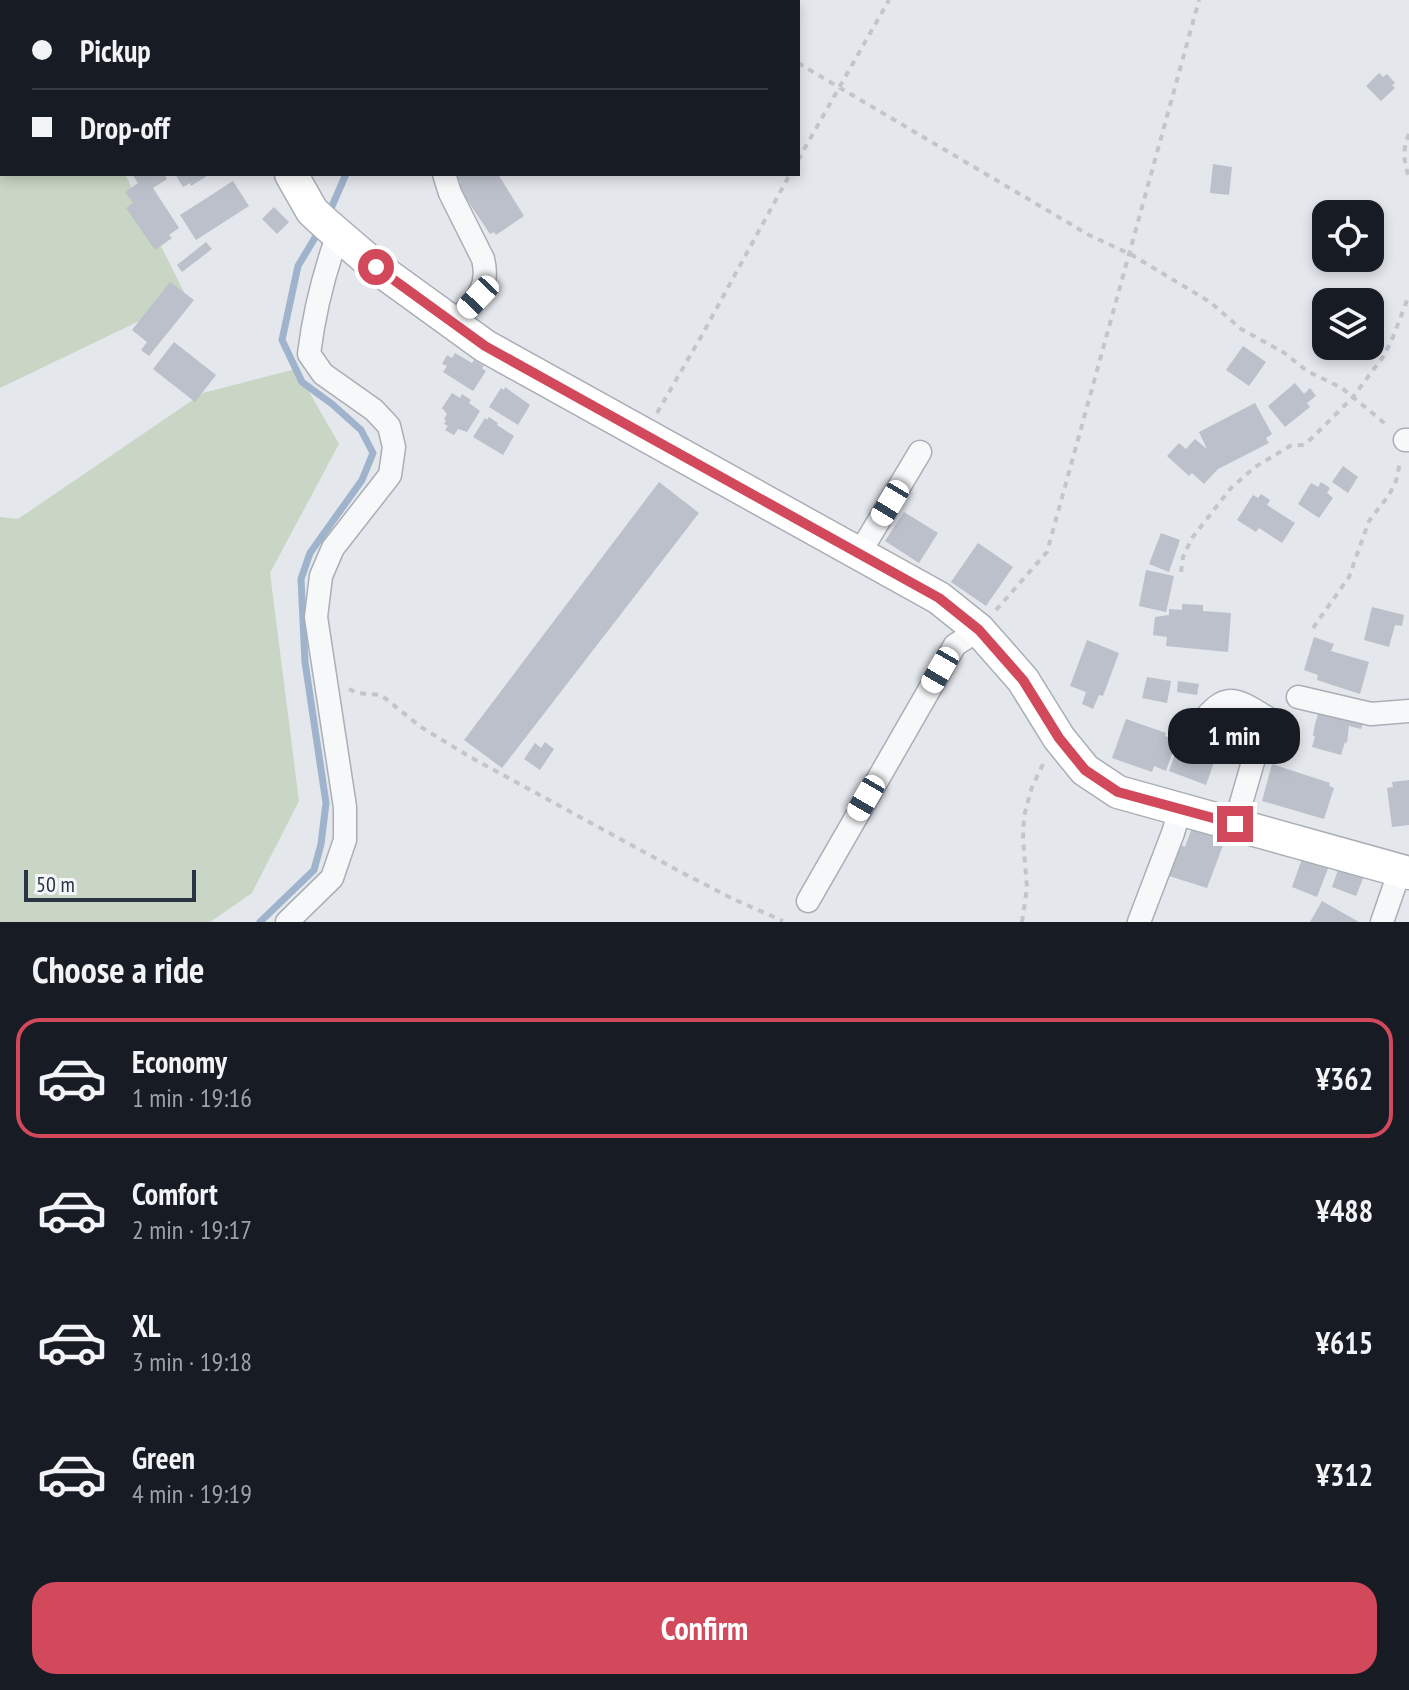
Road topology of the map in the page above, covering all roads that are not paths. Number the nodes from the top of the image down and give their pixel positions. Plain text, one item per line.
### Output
1 (292, 176) edge
2 (445, 176) edge
3 (325, 223) junction
4 (453, 324) junction
5 (920, 452) dead end
6 (859, 554) junction
7 (979, 630) junction
8 (1298, 697) dead end
9 (1409, 711) edge
10 (1200, 724) dead end
11 (1180, 809) junction
12 (1235, 824) junction
13 (1405, 872) edge
14 (808, 901) dead end
15 (287, 922) edge
16 (1139, 922) edge
17 (1382, 922) edge

1 - 3 street
2 - 4 street
3 - 4 street
3 - 15 street
4 - 6 street
5 - 6 street
6 - 7 street
7 - 11 street
7 - 14 street
8 - 9 street
10 - 12 street
11 - 12 street
11 - 16 street
12 - 13 street
13 - 17 street

